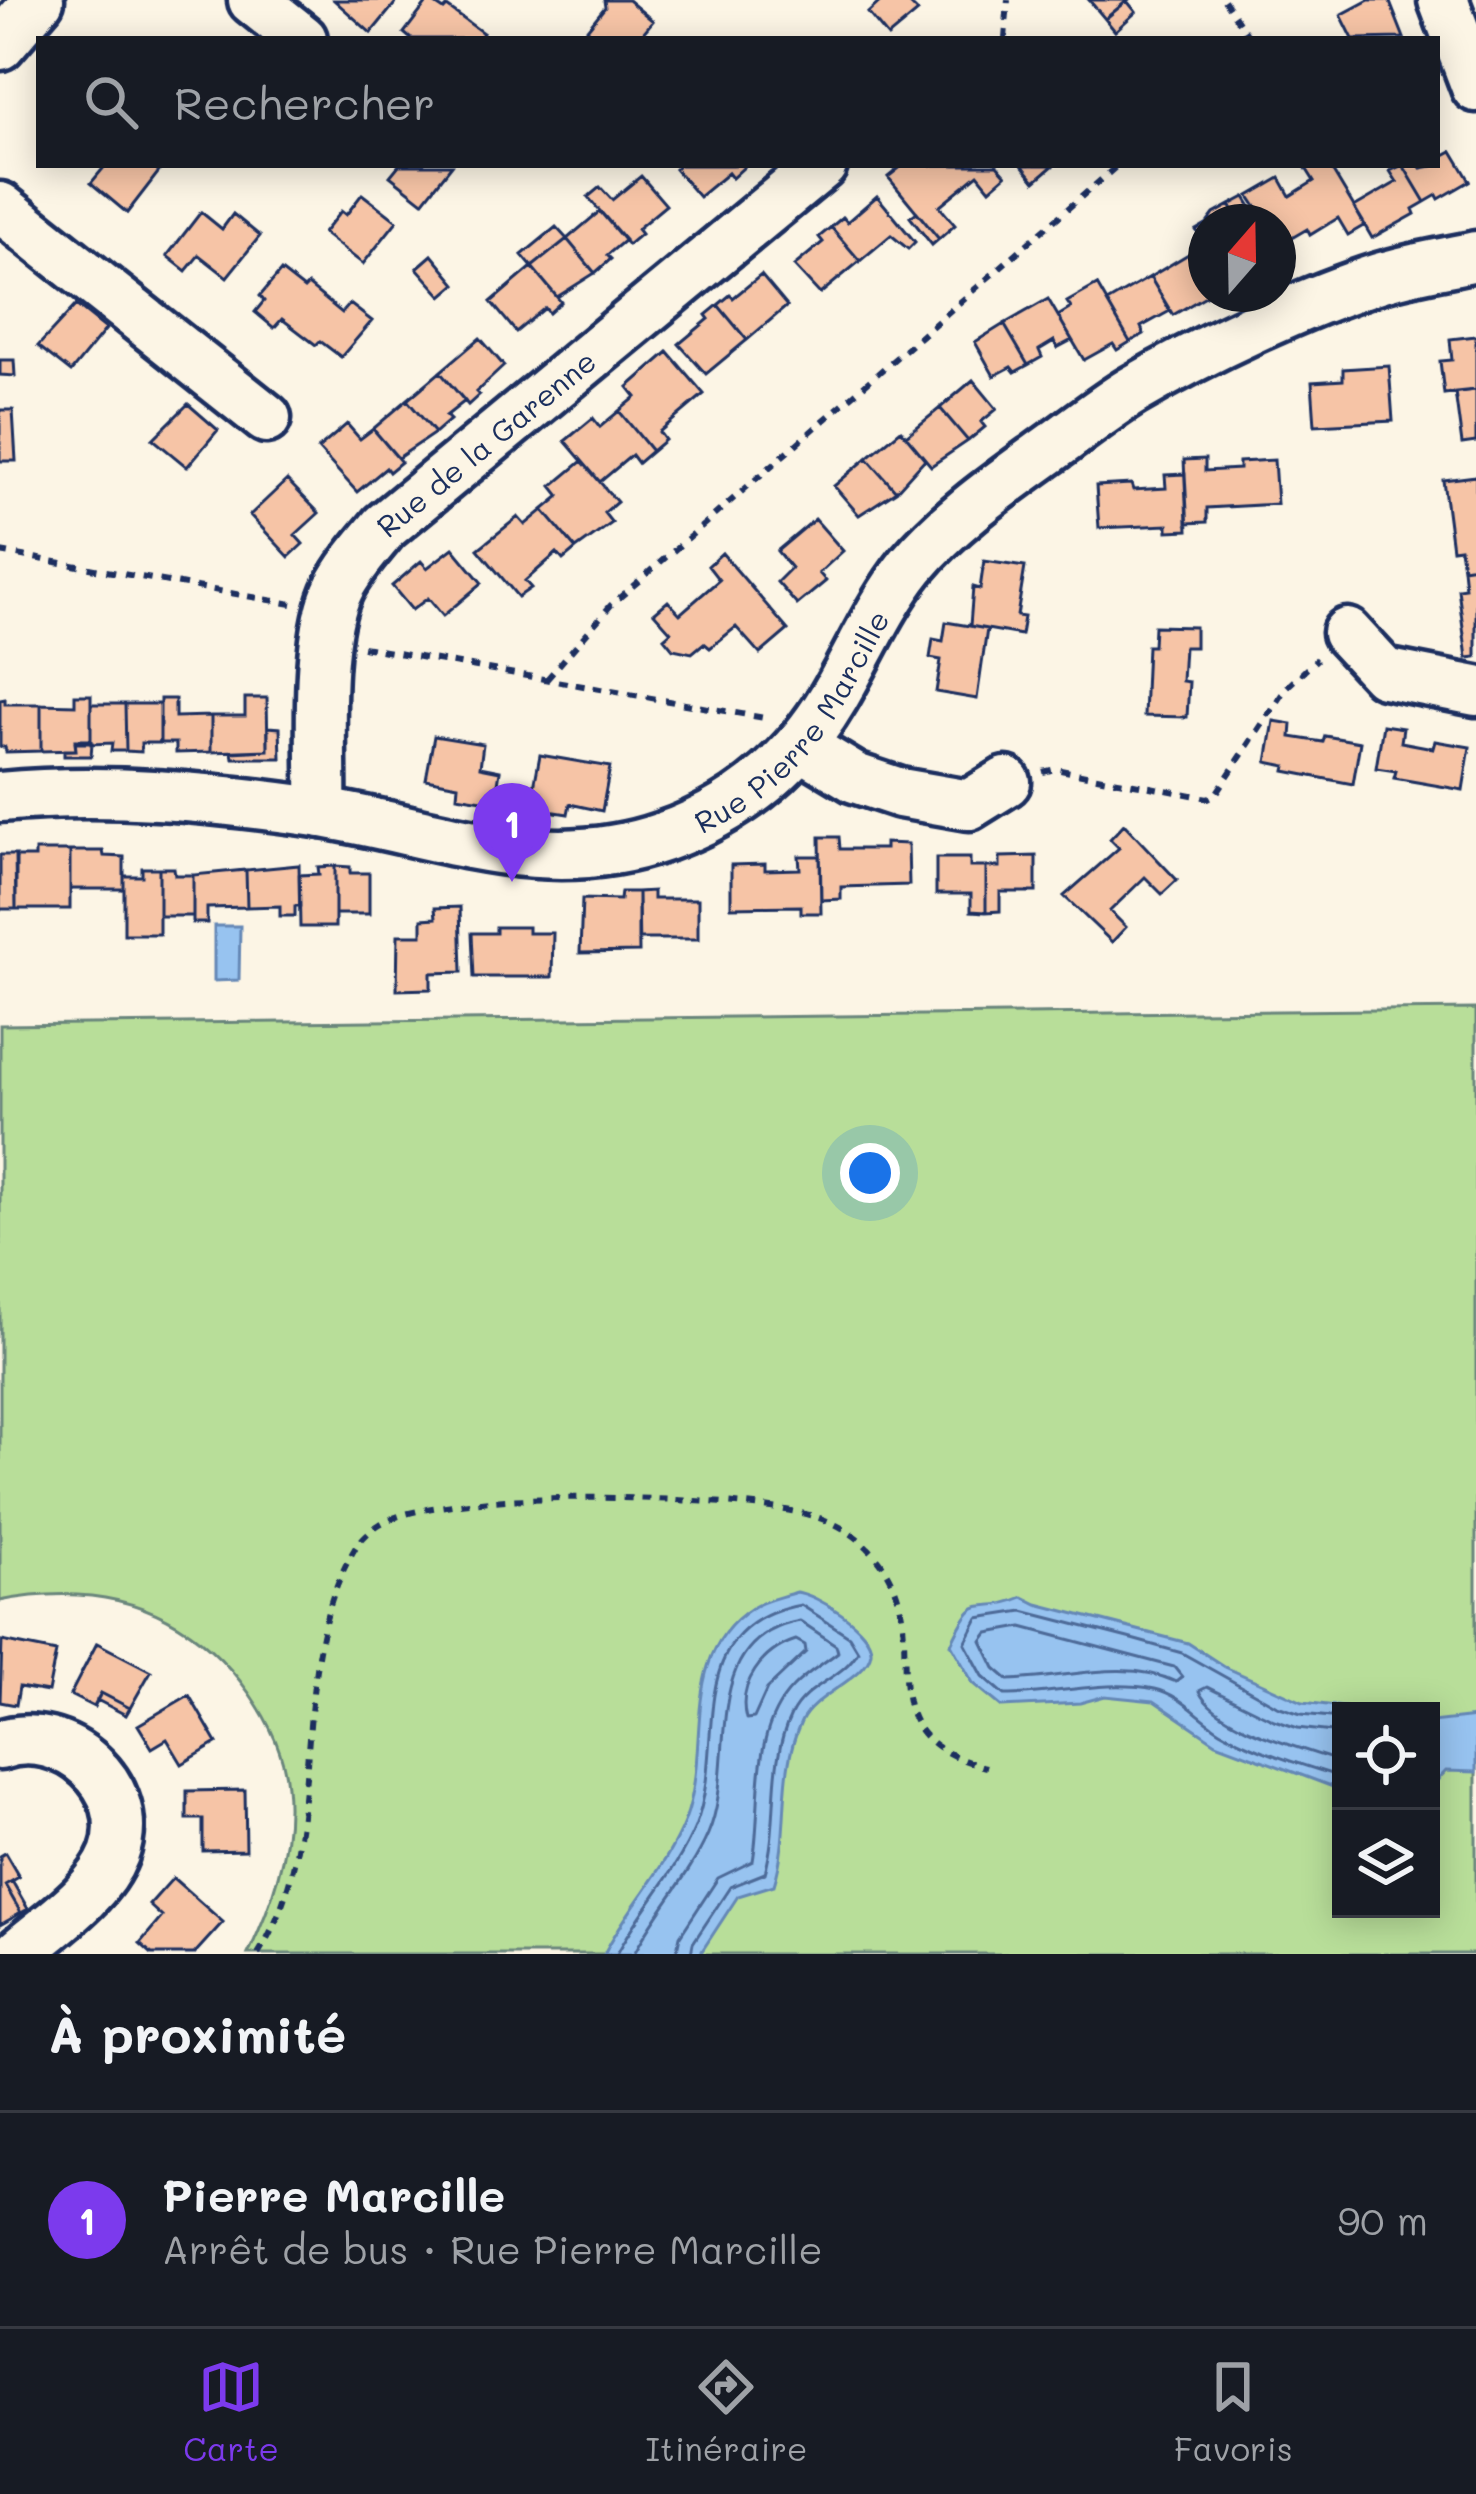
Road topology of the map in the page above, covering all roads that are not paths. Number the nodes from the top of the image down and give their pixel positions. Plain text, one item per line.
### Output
1 (39, 0) edge
2 (253, 0) edge
3 (1443, 0) edge
4 (298, 36) edge
5 (0, 45) edge
6 (1476, 87) edge
7 (818, 168) edge
8 (0, 207) edge
9 (1476, 256) edge
10 (266, 418) dead end
11 (1347, 633) road end
12 (1476, 691) edge
13 (809, 736) junction
14 (1006, 782) road end
15 (0, 797) edge
16 (321, 813) junction
17 (0, 1745) edge
18 (17, 1954) edge

1 - 5 street
2 - 4 street
3 - 6 street
7 - 16 street, Rue de la Garenne
8 - 10 street
9 - 13 street, Rue Pierre Marcille
11 - 12 street
13 - 14 street
13 - 16 street, Rue Pierre Marcille
15 - 16 street, Rue Pierre Marcille
17 - 18 street

